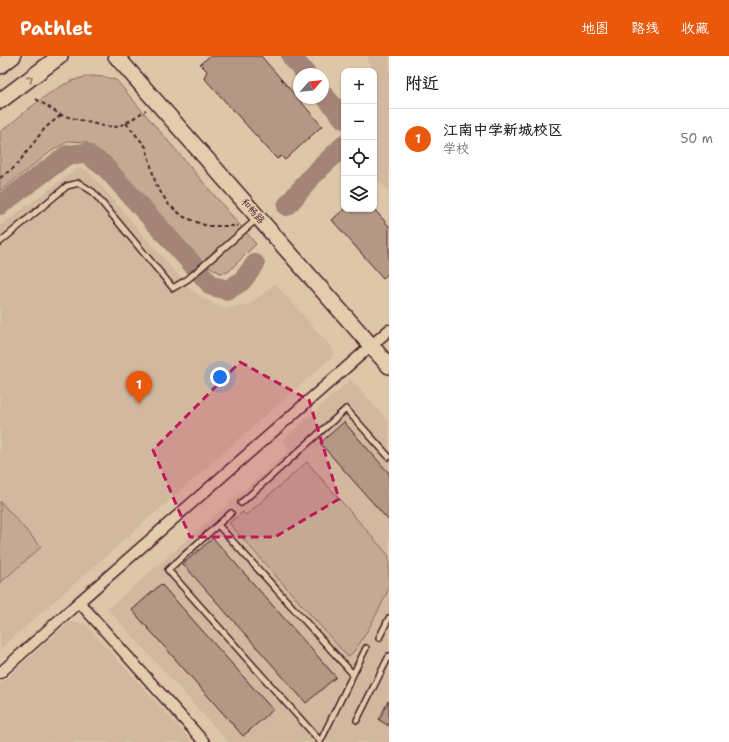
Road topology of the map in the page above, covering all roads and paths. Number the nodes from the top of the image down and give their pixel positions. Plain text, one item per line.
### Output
1 (13, 56) edge
2 (60, 56) edge
3 (116, 56) edge
4 (125, 56) edge
5 (0, 66) edge
6 (36, 99) dead end
7 (0, 101) edge
8 (146, 110) dead end
9 (61, 115) junction
10 (126, 123) junction
11 (0, 178) edge
12 (254, 221) junction
13 (0, 242) edge
14 (389, 330) edge
15 (375, 343) junction
16 (389, 354) edge
17 (389, 366) edge
18 (389, 457) edge
19 (241, 503) dead end
20 (231, 513) dead end
21 (218, 525) junction
22 (79, 602) junction
23 (389, 618) edge
24 (379, 638) dead end
25 (366, 648) dead end
26 (389, 656) edge
27 (0, 673) edge
28 (352, 673) junction
29 (357, 720) dead end
30 (320, 741) edge
31 (204, 742) edge

1 - 5 street
7 -> 2 street
3 - 12 street, 和畅路
4 - 15 street, 和畅路
6 - 9 path
8 - 10 path
9 - 10 path
9 - 11 path
10 - 12 path
12 - 13 lane
12 - 15 street, 和畅路
14 - 15 street
15 - 16 street, 和畅路
15 - 17 street, 和畅路
15 - 22 street
18 - 19 lane
20 - 21 lane
21 - 28 lane
21 - 30 lane
22 - 27 street
22 - 31 street
23 - 24 lane
25 - 28 lane
26 - 29 lane
28 - 30 lane

